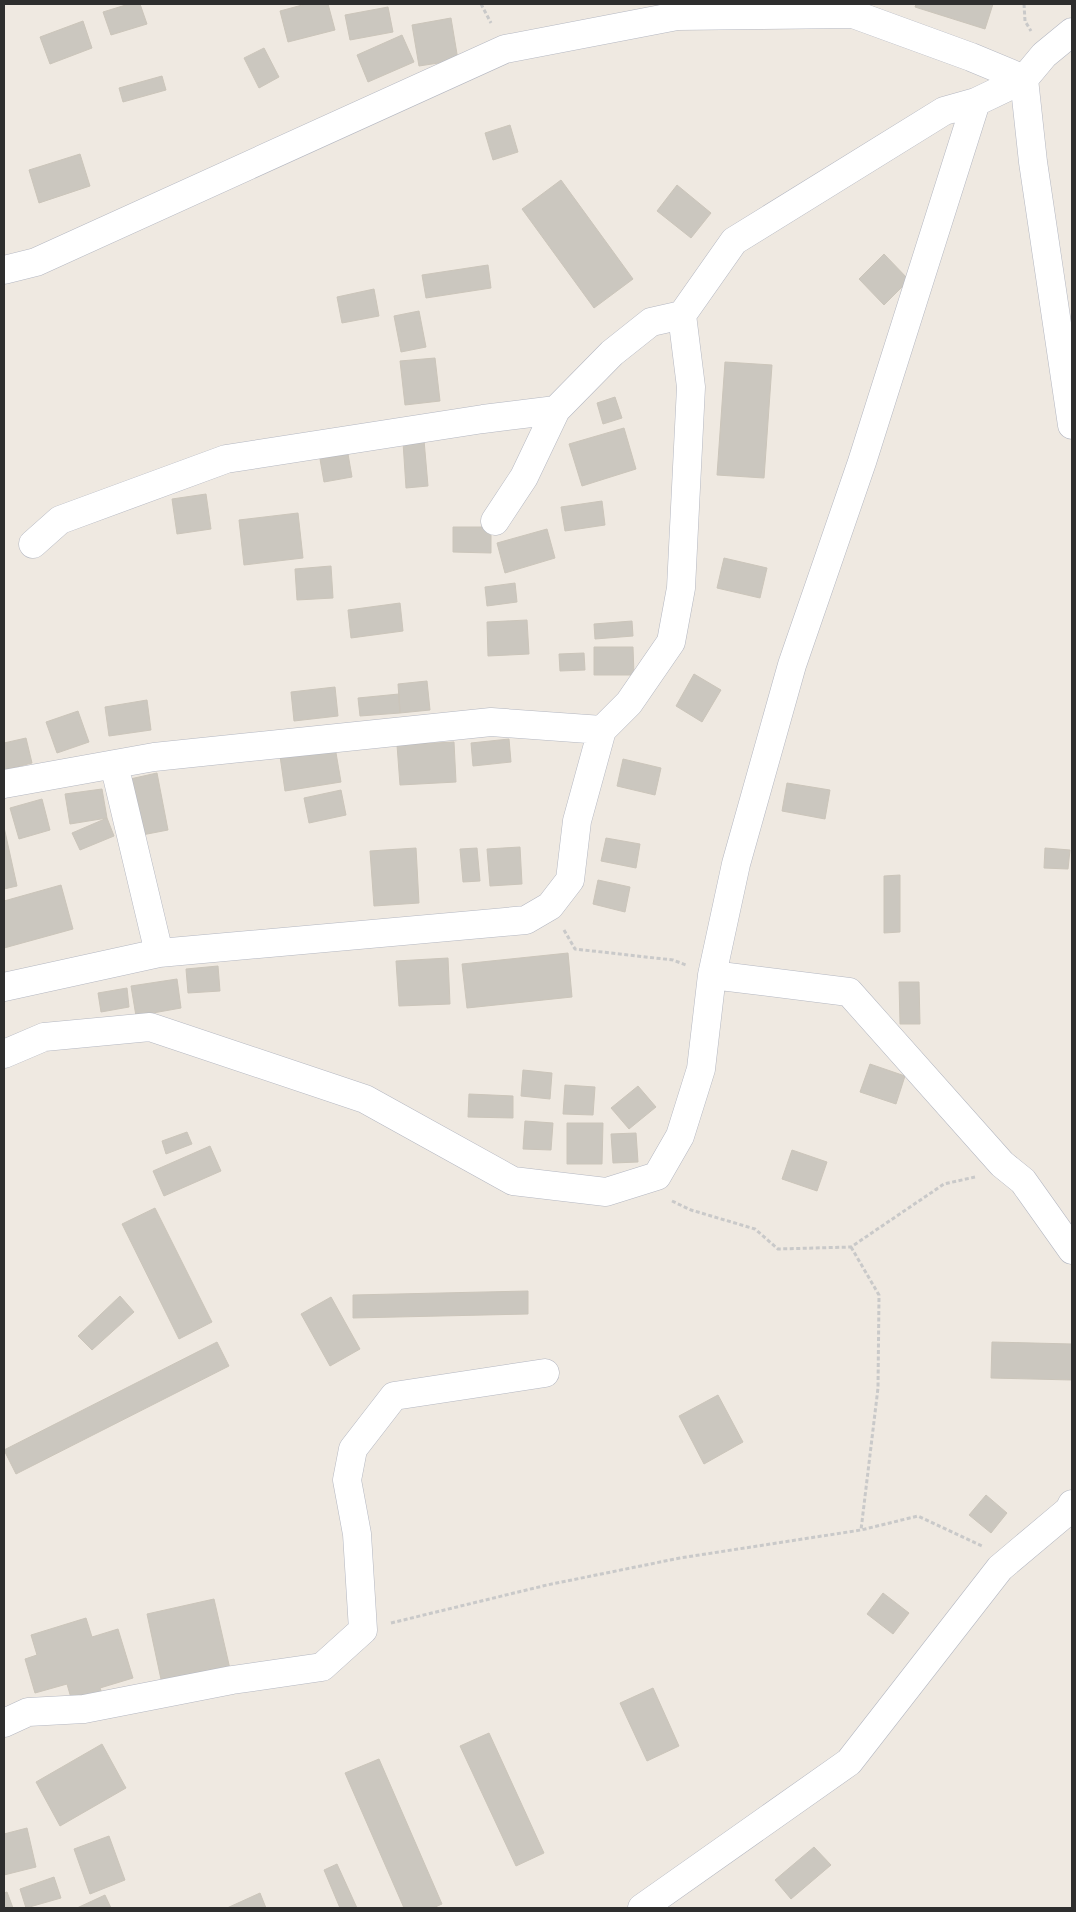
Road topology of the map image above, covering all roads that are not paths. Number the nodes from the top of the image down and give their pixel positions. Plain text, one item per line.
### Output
1 (1072, 32) edge
2 (1024, 79) junction
3 (976, 102) junction
4 (4, 270) edge
5 (682, 315) junction
6 (556, 410) junction
7 (1072, 425) edge
8 (495, 521) dead end
9 (33, 544) dead end
10 (602, 730) junction
11 (114, 764) junction
12 (4, 784) edge
13 (159, 953) junction
14 (712, 975) junction
15 (4, 987) edge
16 (4, 1054) edge
17 (1072, 1250) edge
18 (546, 1373) dead end
19 (1072, 1504) edge
20 (4, 1723) edge
21 (642, 1908) edge

1 - 2 street
2 - 3 street
2 - 4 street
2 - 7 street
3 - 5 street
3 - 14 street
5 - 6 street
5 - 10 street
6 - 8 street
6 - 9 street
10 - 11 street
10 - 13 street
11 - 12 street
11 - 13 street
13 - 15 street
14 - 16 street
14 - 17 street
18 - 20 street
19 - 21 street

